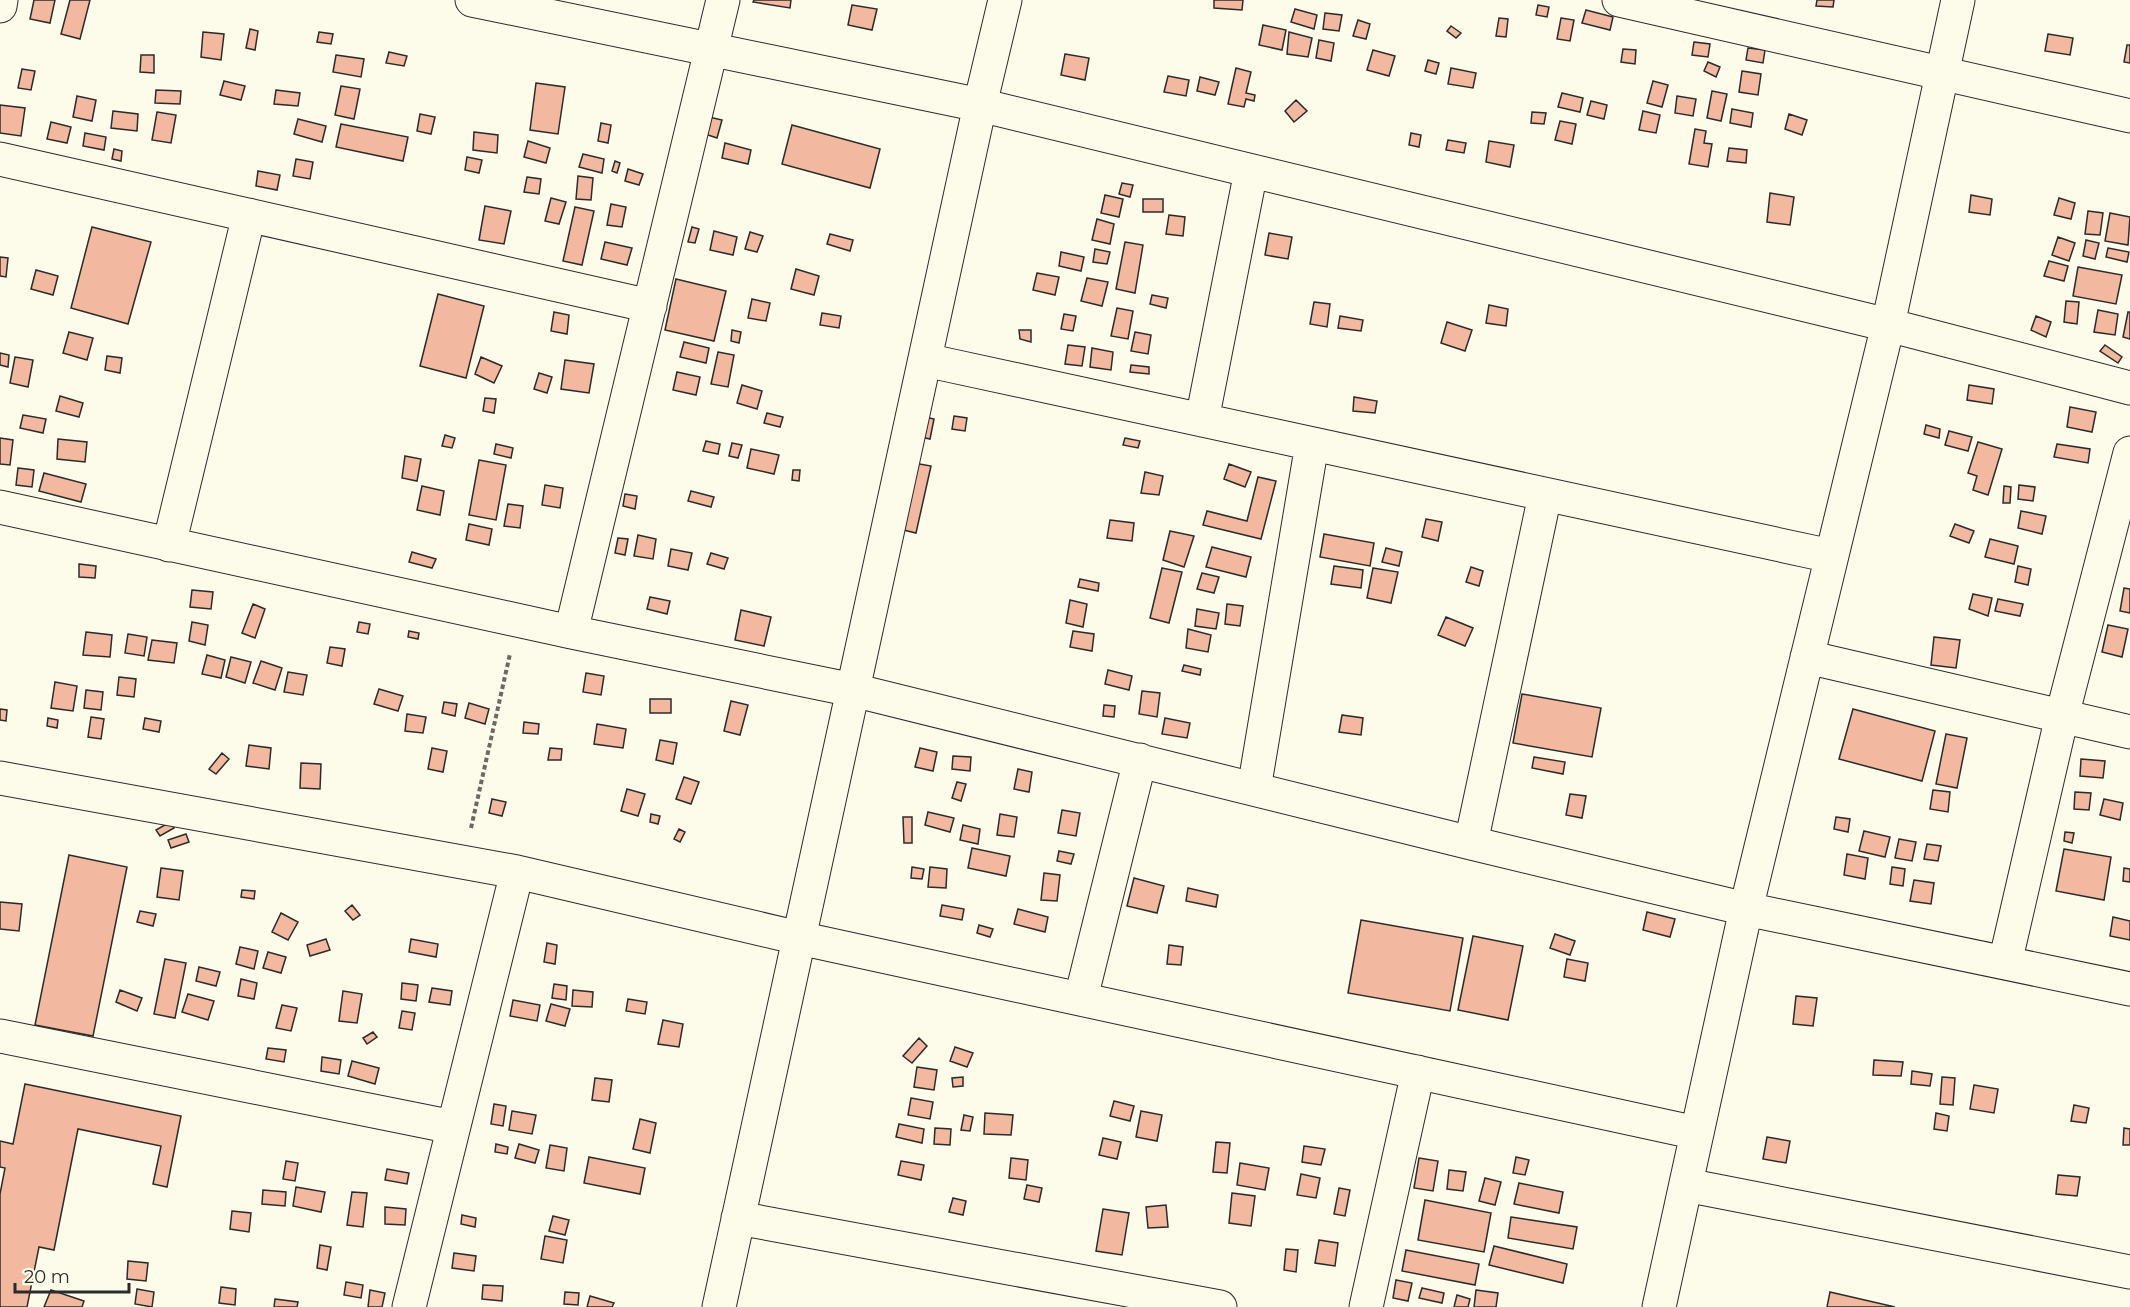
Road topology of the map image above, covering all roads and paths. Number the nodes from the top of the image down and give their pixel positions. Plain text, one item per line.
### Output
1 (1, 0) edge
2 (472, 0) edge
3 (723, 0) edge
4 (1005, 0) edge
5 (1619, 0) edge
6 (1958, 0) edge
7 (1653, 4) edge
8 (0, 6) edge
9 (711, 50) junction
10 (1942, 75) junction
11 (980, 105) junction
12 (2130, 116) edge
13 (0, 159) edge
14 (1251, 171) junction
15 (249, 215) junction
16 (650, 306) junction
17 (1888, 325) junction
18 (925, 360) junction
19 (2130, 388) edge
20 (1202, 420) junction
21 (1312, 444) junction
22 (2130, 453) edge
23 (1545, 495) junction
24 (0, 507) edge
25 (169, 544) junction
26 (1831, 556) junction
27 (518, 621) junction
28 (571, 633) junction
29 (1807, 657) junction
30 (853, 690) junction
31 (2062, 716) junction
32 (2130, 732) edge
33 (1140, 760) junction
34 (0, 778) edge
35 (1254, 789) junction
36 (1471, 843) junction
37 (463, 862) junction
38 (516, 872) junction
39 (1746, 909) junction
40 (799, 938) junction
41 (2005, 963) junction
42 (2130, 989) edge
43 (1081, 998) junction
44 (0, 1036) edge
45 (1418, 1072) junction
46 (453, 1127) junction
47 (1697, 1133) junction
48 (1686, 1185) junction
49 (738, 1218) junction
50 (2130, 1272) edge
51 (409, 1307) edge
52 (719, 1307) edge
53 (1220, 1307) edge
54 (1366, 1307) edge
55 (1659, 1307) edge

1 - 8 street
2 - 9 street
3 - 9 street
4 - 11 street
5 - 7 street
6 - 10 street
7 - 10 street
9 - 11 street
9 - 16 street
10 - 12 street
10 - 17 street
11 - 14 street
11 - 18 street
13 - 15 street
14 - 17 street
14 - 20 street
15 - 16 street
15 - 25 street
16 - 28 street
17 - 19 street
17 - 26 street
18 - 20 street
18 - 30 street
20 - 21 street
21 - 23 street
21 - 35 street
22 - 31 street
23 - 26 street
23 - 36 street
24 - 25 street
25 - 27 street
26 - 29 street
27 - 28 street
27 - 37 path
28 - 30 street
29 - 31 street
29 - 39 street
30 - 33 street
30 - 40 street
31 - 32 street
31 - 41 street
33 - 35 street
33 - 43 street
34 - 37 street
35 - 36 street
36 - 39 street
37 - 38 street
38 - 40 street
38 - 46 street
39 - 41 street
39 - 47 street
40 - 43 street
40 - 49 street
41 - 42 street
43 - 45 street
44 - 46 street
45 - 47 street
45 - 54 street
46 - 51 street
47 - 48 street
48 - 50 street
48 - 55 street
49 - 52 street
49 - 53 street

